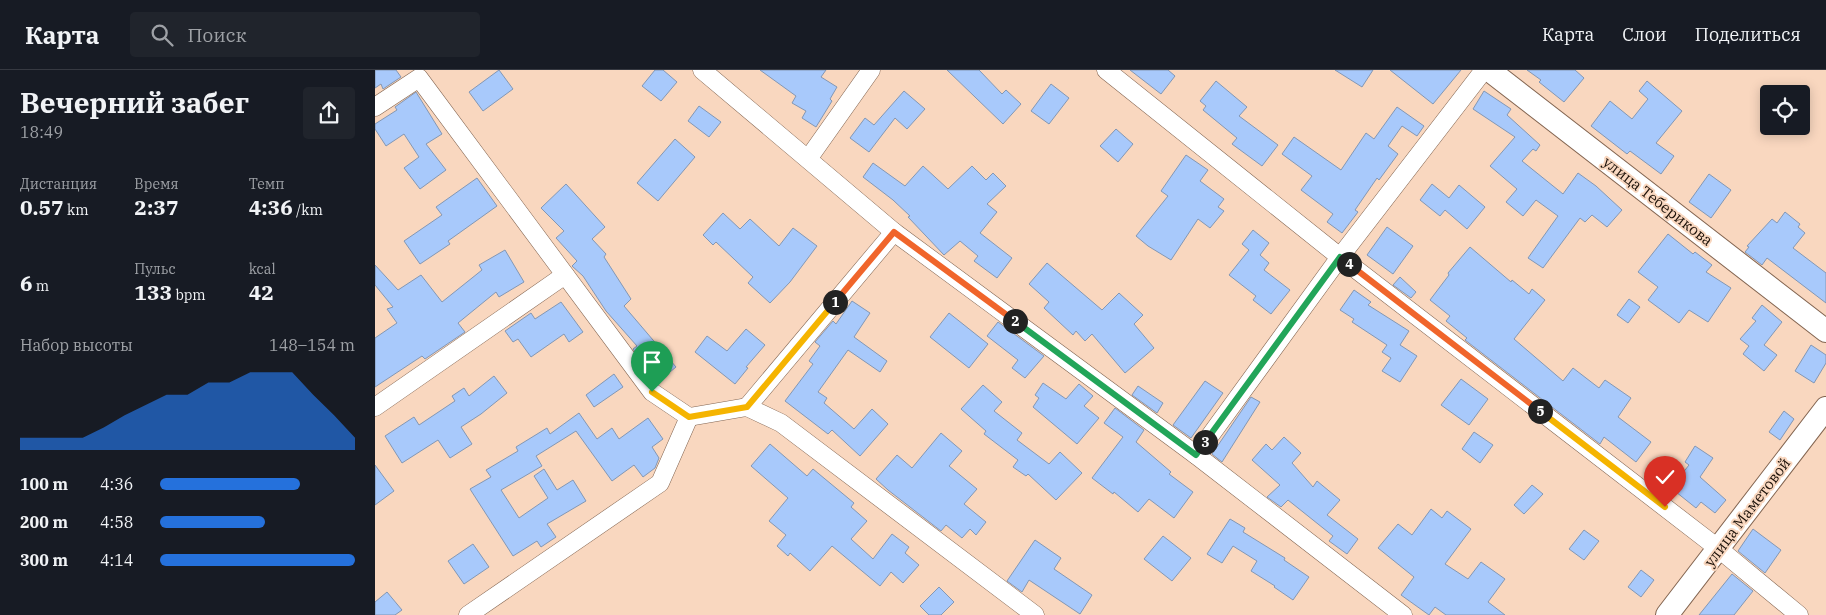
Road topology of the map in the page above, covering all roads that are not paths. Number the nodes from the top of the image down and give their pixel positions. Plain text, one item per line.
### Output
1 (702, 70) edge
2 (871, 70) edge
3 (1107, 70) edge
4 (1484, 70) edge
5 (1489, 70) edge
6 (417, 74) edge
7 (375, 106) edge
8 (808, 160) junction
9 (894, 232) junction
10 (1340, 257) junction
11 (565, 276) junction
12 (1826, 331) edge
13 (747, 407) junction
14 (375, 408) edge
15 (1826, 408) edge
16 (689, 417) junction
17 (1196, 455) junction
18 (1719, 549) junction
19 (468, 615) edge
20 (1035, 615) edge
21 (1403, 615) edge
22 (1667, 615) edge
23 (1799, 615) edge

1 - 8 street
2 - 8 street
3 - 10 street
4 - 10 street
5 - 12 street, улица Теберикова
6 - 7 street
6 - 11 street
8 - 9 street
9 - 13 street
9 - 17 street
10 - 17 street
10 - 18 street
11 - 14 street
11 - 16 street
13 - 16 street
13 - 20 street
15 - 18 street, улица Маметовой
16 - 19 street
17 - 21 street
18 - 22 street, улица Маметовой
18 - 23 street

